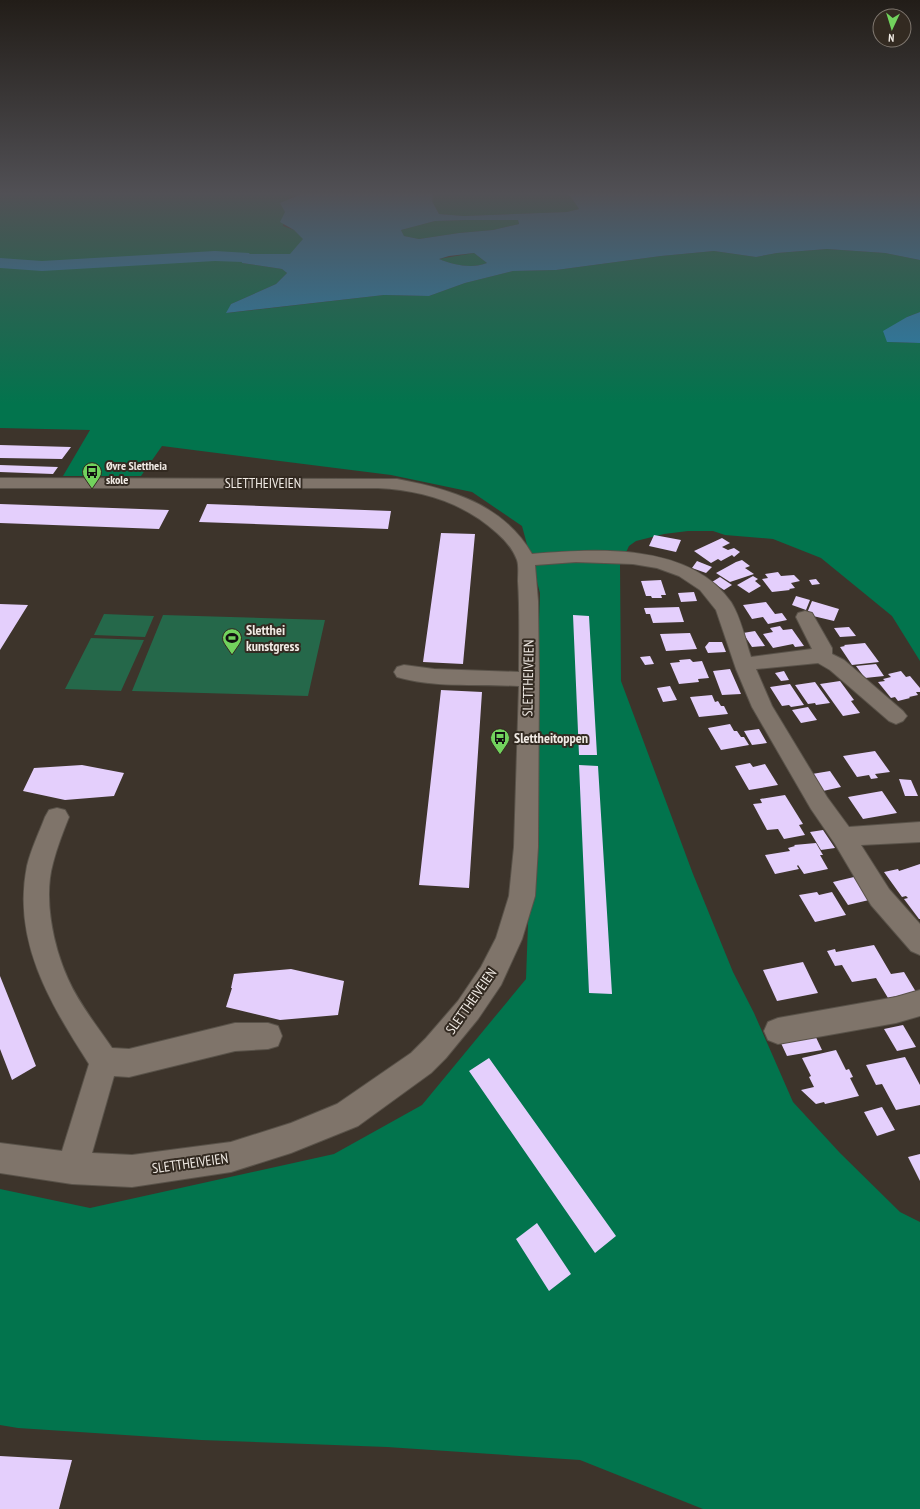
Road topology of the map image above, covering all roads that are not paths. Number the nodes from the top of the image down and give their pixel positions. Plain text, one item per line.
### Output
1 (0, 483) edge
2 (526, 560) junction
3 (805, 617) dead end
4 (822, 657) junction
5 (744, 664) junction
6 (404, 672) dead end
7 (529, 679) junction
8 (896, 716) dead end
9 (57, 817) dead end
10 (920, 832) edge
11 (843, 837) junction
12 (920, 943) edge
13 (920, 1004) edge
14 (778, 1031) dead end
15 (268, 1036) dead end
16 (104, 1062) junction
17 (0, 1158) edge
18 (72, 1168) junction

1 - 2 street, SLETTHEIVEIEN
2 - 5 street
2 - 7 street, SLETTHEIVEIEN
3 - 4 street
4 - 5 street
4 - 8 street
5 - 11 street
6 - 7 street
7 - 18 street, SLETTHEIVEIEN
9 - 16 street
10 - 11 street
11 - 12 street
13 - 14 street
15 - 16 street
16 - 18 street
17 - 18 street, SLETTHEIVEIEN

